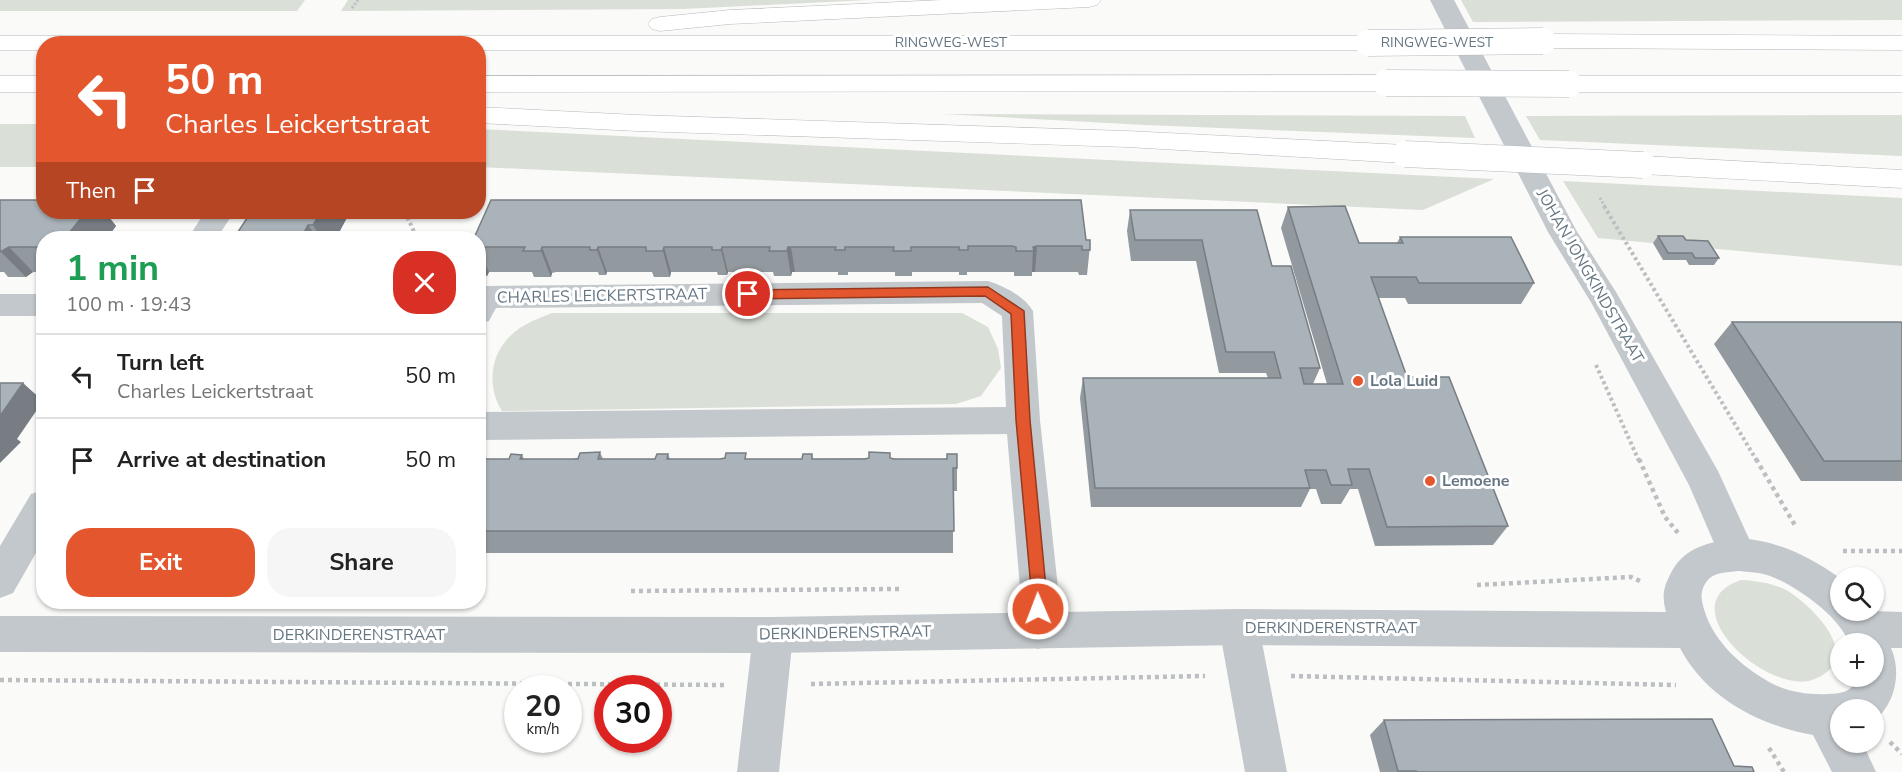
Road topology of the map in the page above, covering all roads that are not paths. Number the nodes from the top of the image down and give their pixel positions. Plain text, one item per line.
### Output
1 (1089, 0) edge
2 (1442, 0) edge
3 (486, 41) edge
4 (0, 43) edge
5 (36, 43) edge
6 (486, 43) edge
7 (1902, 43) edge
8 (0, 84) edge
9 (36, 84) edge
10 (486, 84) edge
11 (1902, 84) edge
12 (486, 115) edge
13 (1902, 179) edge
14 (486, 297) edge
15 (0, 304) edge
16 (36, 305) edge
17 (1023, 420) junction
18 (486, 426) edge
19 (36, 519) edge
20 (1719, 558) junction
21 (0, 580) edge
22 (1830, 592) edge
23 (1239, 627) junction
24 (1690, 630) junction
25 (1038, 631) junction
26 (0, 634) edge
27 (773, 635) junction
28 (1830, 713) edge
29 (1850, 753) edge
30 (758, 772) edge
31 (1266, 772) edge
32 (1855, 772) edge

1 - 3 highway
2 - 20 street, JOHAN JONGKINDSTRAAT
4 - 5 highway, RINGWEG-WEST
6 - 7 highway, RINGWEG-WEST, bridge
8 - 9 highway
10 - 11 highway, bridge
12 - 13 highway, bridge
14 - 17 street, CHARLES LEICKERTSTRAAT
15 - 16 street
17 - 18 street
17 - 25 street, CHARLES LEICKERTSTRAAT
19 - 21 street
20 - 22 street
20 - 24 street
23 - 24 street, DERKINDERENSTRAAT
23 - 25 street, DERKINDERENSTRAAT
23 - 31 street
24 - 28 street
25 - 27 street, DERKINDERENSTRAAT
26 - 27 street, DERKINDERENSTRAAT
27 - 30 street
29 - 32 street

